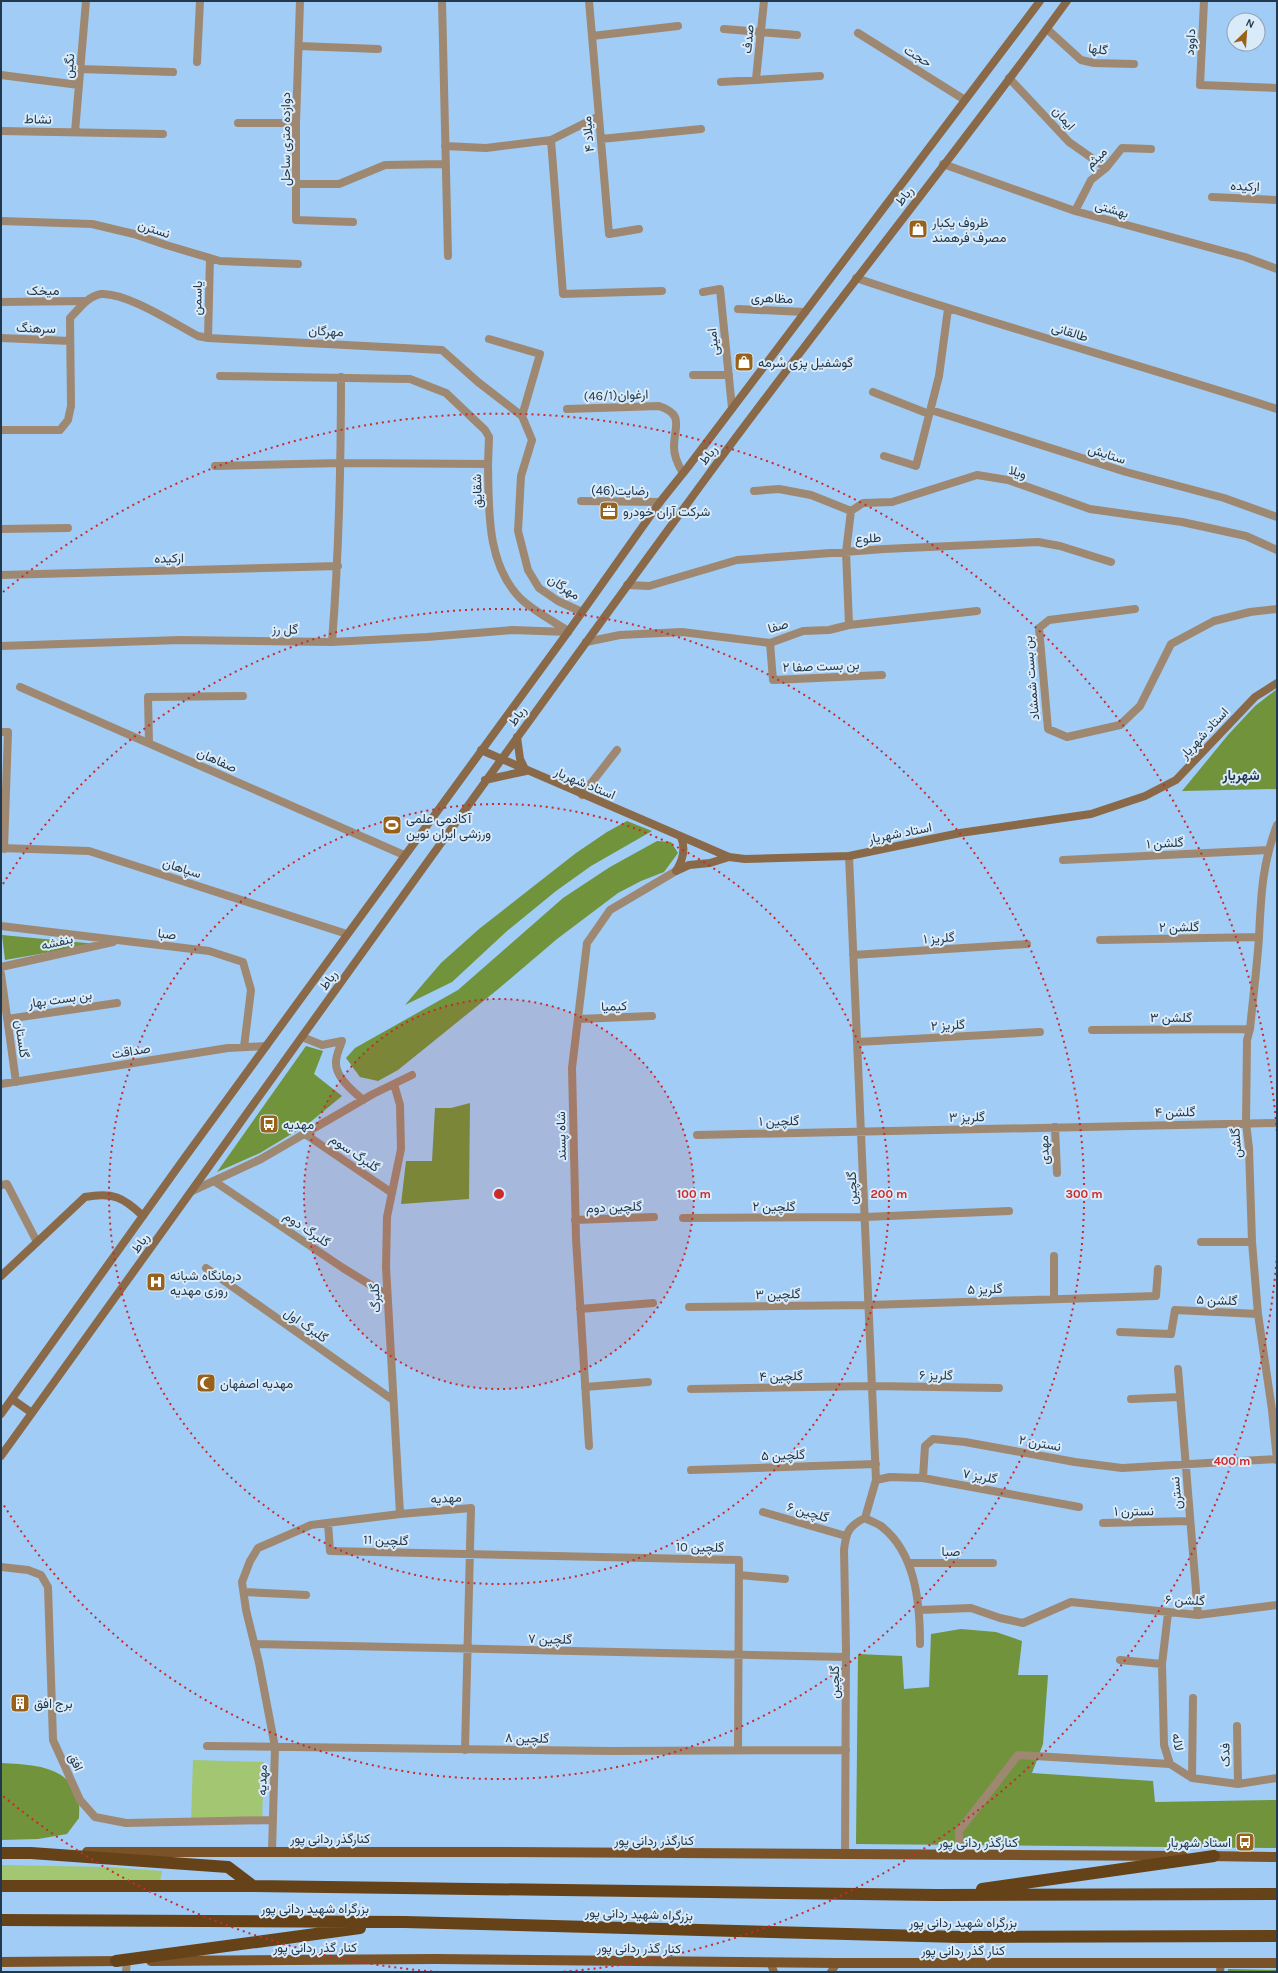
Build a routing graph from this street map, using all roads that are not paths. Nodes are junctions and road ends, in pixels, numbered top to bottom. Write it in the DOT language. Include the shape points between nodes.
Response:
graph roads {
  1 [pos="86,1"];
  2 [pos="200,1"];
  3 [pos="300,1"];
  4 [pos="442,1"];
  5 [pos="589,1"];
  6 [pos="764,1"];
  7 [pos="1040,1"];
  8 [pos="1067,1"];
  9 [pos="1204,1"];
  10 [pos="678,26"];
  11 [pos="724,29"];
  12 [pos="1047,29"];
  13 [pos="761,32"];
  14 [pos="858,32"];
  15 [pos="797,35"];
  16 [pos="592,36"];
  17 [pos="299,46"];
  18 [pos="378,49"];
  19 [pos="197,62"];
  20 [pos="1134,64"];
  21 [pos="80,69"];
  22 [pos="173,72"];
  23 [pos="1,75"];
  24 [pos="820,76"];
  25 [pos="1009,78"];
  26 [pos="756,79"];
  27 [pos="721,82"];
  28 [pos="79,85"];
  29 [pos="1277,88"];
  30 [pos="965,100"];
  31 [pos="599,116"];
  32 [pos="238,123"];
  33 [pos="296,123"];
  34 [pos="701,129"];
  35 [pos="1,131"];
  36 [pos="75,132"];
  37 [pos="163,134"];
  38 [pos="601,139"];
  39 [pos="551,140"];
  40 [pos="445,146"];
  41 [pos="1151,149"];
  42 [pos="446,164"];
  43 [pos="943,164"];
  44 [pos="1106,168"];
  45 [pos="296,184"];
  46 [pos="1212,196"];
  47 [pos="1277,200"];
  48 [pos="1076,211"];
  49 [pos="1,221"];
  50 [pos="353,222"];
  51 [pos="639,229"];
  52 [pos="448,256"];
  53 [pos="210,258"];
  54 [pos="298,264"];
  55 [pos="1277,269"];
  56 [pos="856,278"];
  57 [pos="662,291"];
  58 [pos="703,292"];
  59 [pos="85,301"];
  60 [pos="1,302"];
  61 [pos="738,309"];
  62 [pos="948,309"];
  63 [pos="805,312"];
  64 [pos="1,338"];
  65 [pos="208,338"];
  66 [pos="489,339"];
  67 [pos="70,341"];
  68 [pos="693,375"];
  69 [pos="729,375"];
  70 [pos="220,376"];
  71 [pos="341,377"];
  72 [pos="873,392"];
  73 [pos="732,408"];
  74 [pos="567,409"];
  75 [pos="1277,409"];
  76 [pos="930,412"];
  77 [pos="522,416"];
  78 [pos="1,430"];
  79 [pos="884,456"];
  80 [pos="341,463"];
  81 [pos="488,464"];
  82 [pos="215,466"];
  83 [pos="683,473"];
  84 [pos="754,491"];
  85 [pos="581,502"];
  86 [pos="660,502"];
  87 [pos="851,511"];
  88 [pos="1277,517"];
  89 [pos="68,528"];
  90 [pos="1,529"];
  91 [pos="1277,550"];
  92 [pos="846,552"];
  93 [pos="1112,562"];
  94 [pos="338,566"];
  95 [pos="1,575"];
  96 [pos="627,586"];
  97 [pos="1135,609"];
  98 [pos="1277,609"];
  99 [pos="977,610"];
  100 [pos="582,612"];
  101 [pos="849,625"];
  102 [pos="568,632"];
  103 [pos="332,642"];
  104 [pos="586,642"];
  105 [pos="770,643"];
  106 [pos="1,646"];
  107 [pos="882,675"];
  108 [pos="1277,682"];
  109 [pos="20,687"];
  110 [pos="243,696"];
  111 [pos="1,732"];
  112 [pos="517,736"];
  113 [pos="149,743"];
  114 [pos="481,750"];
  115 [pos="617,750"];
  116 [pos="500,760"];
  117 [pos="526,771"];
  118 [pos="485,780"];
  119 [pos="582,795"];
  120 [pos="1277,825"];
  121 [pos="681,837"];
  122 [pos="3,848"];
  123 [pos="1268,850"];
  124 [pos="404,855"];
  125 [pos="849,856"];
  126 [pos="729,857"];
  127 [pos="1063,860"];
  128 [pos="676,871"];
  129 [pos="1,926"];
  130 [pos="347,934"];
  131 [pos="1259,937"];
  132 [pos="119,940"];
  133 [pos="1100,940"];
  134 [pos="1026,944"];
  135 [pos="853,955"];
  136 [pos="1,967"];
  137 [pos="1,974"];
  138 [pos="117,1003"];
  139 [pos="652,1016"];
  140 [pos="7,1018"];
  141 [pos="578,1019"];
  142 [pos="1250,1029"];
  143 [pos="1092,1030"];
  144 [pos="1040,1032"];
  145 [pos="302,1037"];
  146 [pos="857,1042"];
  147 [pos="266,1046"];
  148 [pos="244,1047"];
  149 [pos="412,1075"];
  150 [pos="16,1082"];
  151 [pos="1,1083"];
  152 [pos="394,1084"];
  153 [pos="363,1100"];
  154 [pos="1246,1123"];
  155 [pos="1277,1123"];
  156 [pos="1055,1127"];
  157 [pos="1073,1127"];
  158 [pos="861,1132"];
  159 [pos="305,1134"];
  160 [pos="697,1135"];
  161 [pos="1057,1173"];
  162 [pos="214,1181"];
  163 [pos="1,1185"];
  164 [pos="192,1191"];
  165 [pos="392,1193"];
  166 [pos="1009,1211"];
  167 [pos="142,1216"];
  168 [pos="654,1217"];
  169 [pos="865,1217"];
  170 [pos="682,1218"];
  171 [pos="575,1220"];
  172 [pos="37,1242"];
  173 [pos="1201,1242"];
  174 [pos="1252,1242"];
  175 [pos="1054,1256"];
  176 [pos="206,1268"];
  177 [pos="1158,1269"];
  178 [pos="1,1276"];
  179 [pos="387,1295"];
  180 [pos="1054,1299"];
  181 [pos="652,1303"];
  182 [pos="869,1305"];
  183 [pos="688,1307"];
  184 [pos="580,1309"];
  185 [pos="1258,1314"];
  186 [pos="1120,1332"];
  187 [pos="1178,1369"];
  188 [pos="648,1382"];
  189 [pos="872,1386"];
  190 [pos="585,1387"];
  191 [pos="999,1388"];
  192 [pos="691,1389"];
  193 [pos="1180,1397"];
  194 [pos="12,1399"];
  195 [pos="1131,1399"];
  196 [pos="393,1400"];
  197 [pos="32,1413"];
  198 [pos="1,1414"];
  199 [pos="589,1446"];
  200 [pos="1,1456"];
  201 [pos="1277,1460"];
  202 [pos="1185,1463"];
  203 [pos="876,1464"];
  204 [pos="691,1470"];
  205 [pos="923,1478"];
  206 [pos="876,1480"];
  207 [pos="1079,1507"];
  208 [pos="763,1512"];
  209 [pos="400,1514"];
  210 [pos="865,1518"];
  211 [pos="1190,1521"];
  212 [pos="328,1523"];
  213 [pos="1103,1524"];
  214 [pos="846,1536"];
  215 [pos="470,1554"];
  216 [pos="909,1563"];
  217 [pos="993,1563"];
  218 [pos="1,1567"];
  219 [pos="739,1575"];
  220 [pos="785,1579"];
  221 [pos="244,1592"];
  222 [pos="306,1595"];
  223 [pos="1277,1605"];
  224 [pos="920,1610"];
  225 [pos="1168,1613"];
  226 [pos="1198,1615"];
  227 [pos="254,1644"];
  228 [pos="920,1644"];
  229 [pos="467,1650"];
  230 [pos="739,1654"];
  231 [pos="846,1657"];
  232 [pos="1120,1660"];
  233 [pos="1162,1664"];
  234 [pos="1193,1698"];
  235 [pos="1237,1726"];
  236 [pos="207,1746"];
  237 [pos="275,1747"];
  238 [pos="465,1750"];
  239 [pos="738,1750"];
  240 [pos="846,1750"];
  241 [pos="1170,1764"];
  242 [pos="1192,1778"];
  243 [pos="1277,1778"];
  244 [pos="1238,1784"];
  245 [pos="273,1820"];
  246 [pos="272,1851"];
  247 [pos="1,1853"];
  248 [pos="31,1853"];
  249 [pos="845,1854"];
  250 [pos="959,1855"];
  251 [pos="1214,1856"];
  252 [pos="1277,1857"];
  253 [pos="1,1886"];
  254 [pos="253,1886"];
  255 [pos="1277,1894"];
  256 [pos="936,1895"];
  257 [pos="1,1920"];
  258 [pos="405,1922"];
  259 [pos="1277,1936"];
  260 [pos="121,1961"];
  261 [pos="1,1962"];
  262 [pos="770,1962"];
  263 [pos="836,1963"];
  264 [pos="1277,1963"];
  265 [pos="1220,1967"];
  266 [pos="126,1972"];
  267 [pos="774,1972"];
  268 [pos="831,1972"];
  1 -- 21 [label="street, نگین"];
  2 -- 19 [label="street"];
  3 -- 17 [label="street, دوازده متری ساحل"];
  4 -- 40 [label="street"];
  5 -- 16 [label="street, میلاد ۴"];
  6 -- 13 [label="street, صدف"];
  7 -- 30 [label="main road, رباط"];
  8 -- 12 [label="main road, رباط"];
  9 -- 29 [label="street, داوود" via="1200,85"];
  10 -- 16 [label="street"];
  11 -- 13 [label="street"];
  12 -- 20 [label="street, گلها" via="1081,60 1094,63"];
  12 -- 25 [label="main road, رباط"];
  13 -- 15 [label="street"];
  13 -- 26 [label="street, صدف"];
  14 -- 30 [label="street, حجت"];
  16 -- 31 [label="street, میلاد ۴"];
  17 -- 18 [label="street"];
  17 -- 33 [label="street, دوازده متری ساحل"];
  21 -- 22 [label="street"];
  21 -- 28 [label="street, نگین"];
  23 -- 28 [label="street"];
  24 -- 26 [label="street"];
  25 -- 43 [label="main road, رباط"];
  25 -- 44 [label="street, ایمان" via="1069,142"];
  26 -- 27 [label="street"];
  28 -- 36 [label="street, نگین"];
  30 -- 63 [label="main road, رباط"];
  31 -- 38 [label="street, میلاد ۴"];
  31 -- 39 [label="street"];
  32 -- 33 [label="street"];
  33 -- 45 [label="street, دوازده متری ساحل"];
  34 -- 38 [label="street"];
  35 -- 36 [label="street, نشاط"];
  36 -- 37 [label="street, نشاط"];
  38 -- 51 [label="street, میلاد ۴" via="609,234"];
  39 -- 40 [label="street" via="486,148"];
  39 -- 57 [label="street" via="563,294"];
  40 -- 42 [label="street"];
  41 -- 44 [label="street, میثم" via="1122,148"];
  42 -- 45 [label="street" via="385,165 338,184"];
  42 -- 52 [label="street"];
  43 -- 48 [label="street, بهشتی"];
  43 -- 56 [label="main road, رباط"];
  44 -- 48 [label="street, میثم" via="1091,180"];
  45 -- 50 [label="street, دوازده متری ساحل" via="296,220"];
  46 -- 47 [label="street, ارکیده"];
  48 -- 55 [label="street, بهشتی" via="1245,257"];
  49 -- 53 [label="street, نسترن" via="92,224 134,234"];
  53 -- 54 [label="street, نسترن" via="220,261"];
  53 -- 65 [label="street, یاسمن"];
  56 -- 62 [label="street, طالقانی"];
  56 -- 96 [label="main road, رباط"];
  58 -- 69 [label="street, امینی" via="720,290"];
  59 -- 60 [label="street, میخک"];
  59 -- 65 [label="street, مهرگان" via="100,294 120,296 198,336"];
  59 -- 67 [label="street, مهرگان" via="70,318"];
  61 -- 63 [label="street, مظاهری"];
  62 -- 75 [label="street, طالقانی"];
  62 -- 76 [label="street" via="939,376"];
  63 -- 73 [label="main road, رباط"];
  64 -- 67 [label="street, سرهنگ"];
  65 -- 77 [label="street, مهرگان" via="442,350"];
  66 -- 77 [label="street" via="540,354"];
  67 -- 78 [label="street, مهرگان" via="71,406 68,420 60,430"];
  68 -- 69 [label="street"];
  69 -- 73 [label="street, امینی"];
  70 -- 71 [label="street"];
  71 -- 80 [label="street"];
  71 -- 81 [label="street" via="410,379 446,393 490,437"];
  72 -- 76 [label="street, ستایش"];
  73 -- 83 [label="main road, رباط"];
  74 -- 83 [label="street, ارغوان(46/1)" via="659,406 671,410 676,418 676,462"];
  76 -- 79 [label="street" via="916,466"];
  76 -- 88 [label="street, ستایش" via="1016,436 1126,472 1224,498"];
  77 -- 100 [label="street, مهرگان" via="532,440 521,476 518,531 528,570 540,588 558,601"];
  80 -- 81 [label="street, شقایق"];
  80 -- 82 [label="street, شقایق"];
  80 -- 94 [label="street"];
  81 -- 102 [label="street, شقایق" via="491,538 500,566 520,599"];
  83 -- 86 [label="main road, رباط"];
  84 -- 87 [label="street" via="779,489 811,495"];
  85 -- 86 [label="street, رضایت(46)"];
  86 -- 100 [label="main road, رباط"];
  87 -- 91 [label="street, ویلا" via="863,503 892,502 977,474 1008,480 1090,509 1182,522 1246,536"];
  87 -- 92 [label="street"];
  89 -- 90 [label="street"];
  92 -- 93 [label="street, طلوع" via="1038,542"];
  92 -- 96 [label="street, طلوع" via="736,560 649,586"];
  92 -- 101 [label="street"];
  94 -- 95 [label="street, ارکیده"];
  94 -- 103 [label="street"];
  96 -- 104 [label="main road, رباط"];
  97 -- 98 [label="street, بن بست شمشاد" via="1048,620 1039,628 1048,729 1067,737 1120,725 1140,706 1171,644 1214,621 1250,612"];
  99 -- 101 [label="street, صفا"];
  100 -- 102 [label="main road, رباط"];
  101 -- 105 [label="street, صفا" via="829,630 803,631"];
  102 -- 103 [label="street, گل رز" via="512,630"];
  102 -- 114 [label="main road, رباط"];
  103 -- 106 [label="street, گل رز" via="180,640"];
  104 -- 105 [label="street, صفا" via="620,635 682,632"];
  104 -- 112 [label="main road, رباط"];
  105 -- 107 [label="street, بن بست صفا ۲" via="773,680"];
  108 -- 125 [label="main road, استاد شهریار" via="1255,697 1176,780 1145,796 1091,814 960,833"];
  109 -- 113 [label="street, صفاهان"];
  110 -- 113 [label="street" via="148,697"];
  111 -- 122 [label="street, سپاهان" via="8,732"];
  112 -- 116 [label="main road, رباط"];
  112 -- 117 [label="main road" via="520,759"];
  113 -- 124 [label="street, صفاهان"];
  114 -- 116 [label="main road, استاد شهریار"];
  114 -- 124 [label="main road, رباط"];
  115 -- 119 [label="street"];
  116 -- 117 [label="main road, استاد شهریار"];
  116 -- 118 [label="main road, رباط"];
  117 -- 118 [label="main road"];
  117 -- 119 [label="main road, استاد شهریار"];
  118 -- 145 [label="main road, رباط"];
  119 -- 121 [label="main road, استاد شهریار"];
  120 -- 123 [label="street, گلشن"];
  121 -- 126 [label="main road, استاد شهریار"];
  121 -- 128 [label="main road" via="684,853"];
  122 -- 130 [label="street, سپاهان" via="89,851"];
  123 -- 127 [label="street, گلشن ۱"];
  123 -- 131 [label="street, گلشن" via="1260,897"];
  124 -- 130 [label="main road, رباط"];
  125 -- 126 [label="main road, استاد شهریار" via="745,859"];
  125 -- 135 [label="street, گلچین"];
  126 -- 128 [label="main road" via="710,864 689,865"];
  128 -- 141 [label="street, شاه پسند" via="610,910 586,943"];
  129 -- 132 [label="street, صبا"];
  130 -- 147 [label="main road, رباط"];
  131 -- 133 [label="street, گلشن ۲"];
  131 -- 142 [label="street, گلشن"];
  132 -- 136 [label="street, بنفشه"];
  132 -- 148 [label="street, صبا" via="209,951 243,962 251,990"];
  134 -- 135 [label="street, گلریز ۱"];
  135 -- 146 [label="street, گلچین"];
  137 -- 140 [label="street, گلستان"];
  138 -- 140 [label="street, بن بست بهار"];
  139 -- 141 [label="street, کیمیا"];
  140 -- 150 [label="street, گلستان"];
  141 -- 171 [label="street, شاه پسند" via="572,1068"];
  142 -- 143 [label="street, گلشن ۳"];
  142 -- 154 [label="street, گلشن" via="1247,1040"];
  144 -- 146 [label="street, گلریز ۲"];
  145 -- 153 [label="street" via="322,1045 342,1041 336,1071"];
  145 -- 164 [label="main road, رباط"];
  146 -- 158 [label="street, گلچین"];
  147 -- 148 [label="street, صداقت"];
  147 -- 167 [label="main road, رباط"];
  148 -- 150 [label="street, صداقت"];
  149 -- 152 [label="street"];
  150 -- 151 [label="street, صداقت"];
  152 -- 153 [label="street"];
  152 -- 165 [label="street, گلبرگ" via="400,1105 401,1149"];
  153 -- 159 [label="street"];
  154 -- 155 [label="street, گلشن ۴"];
  154 -- 157 [label="street, گلشن ۴"];
  154 -- 174 [label="street, گلشن"];
  156 -- 157 [label="street, گلریز ۳"];
  156 -- 158 [label="street, گلریز ۳"];
  156 -- 161 [label="street, مهدی"];
  158 -- 160 [label="street, گلچین ۱"];
  158 -- 169 [label="street, گلچین"];
  159 -- 162 [label="street" via="261,1159"];
  159 -- 165 [label="street, گلبرگ سوم"];
  162 -- 164 [label="street"];
  162 -- 179 [label="street, گلبرگ دوم"];
  163 -- 172 [label="street" via="7,1184"];
  164 -- 197 [label="main road, رباط"];
  165 -- 179 [label="street, گلبرگ" via="387,1217"];
  166 -- 169 [label="street, گلچین ۲"];
  167 -- 172 [label="main road" via="128,1202 116,1196 101,1194 85,1197"];
  167 -- 194 [label="main road, رباط"];
  168 -- 171 [label="street, گلچین دوم"];
  169 -- 170 [label="street, گلچین ۲"];
  169 -- 182 [label="street, گلچین"];
  171 -- 184 [label="street, شاه پسند"];
  172 -- 178 [label="main road"];
  173 -- 174 [label="street"];
  174 -- 185 [label="street, گلشن"];
  175 -- 180 [label="street"];
  176 -- 196 [label="street, گلبرگ اول"];
  177 -- 180 [label="street, گلریز ۵" via="1156,1296"];
  179 -- 196 [label="street, گلبرگ"];
  180 -- 182 [label="street, گلریز ۵"];
  181 -- 184 [label="street"];
  182 -- 183 [label="street, گلچین ۳"];
  182 -- 189 [label="street, گلچین"];
  184 -- 190 [label="street, شاه پسند"];
  185 -- 186 [label="street, گلشن ۵" via="1175,1310 1171,1334"];
  185 -- 201 [label="street, گلشن"];
  187 -- 193 [label="street, نسترن"];
  188 -- 190 [label="street"];
  189 -- 191 [label="street, گلریز ۶"];
  189 -- 192 [label="street, گلچین ۴"];
  189 -- 203 [label="street, گلچین"];
  190 -- 199 [label="street, شاه پسند"];
  193 -- 195 [label="street"];
  193 -- 202 [label="street, نسترن"];
  194 -- 197 [label="main road"];
  194 -- 198 [label="main road, رباط"];
  196 -- 209 [label="street, گلبرگ"];
  197 -- 200 [label="main road, رباط"];
  201 -- 202 [label="street, نسترن ۲"];
  202 -- 205 [label="street, نسترن ۲" via="1122,1468 933,1439 925,1446"];
  202 -- 211 [label="street, نسترن"];
  203 -- 204 [label="street, گلچین ۵"];
  203 -- 206 [label="street, گلچین"];
  205 -- 206 [label="street, گلریز ۷" via="890,1477"];
  205 -- 207 [label="street, گلریز ۷"];
  206 -- 210 [label="street, گلچین"];
  208 -- 214 [label="street, گلچین ۶"];
  209 -- 212 [label="street, مهدیه"];
  209 -- 215 [label="street, مهدیه" via="471,1508"];
  210 -- 214 [label="street" via="853,1524"];
  210 -- 216 [label="street" via="880,1525 893,1537"];
  211 -- 213 [label="street, نسترن ۱"];
  211 -- 226 [label="street, نسترن"];
  212 -- 215 [label="street, گلچین 11" via="330,1550"];
  212 -- 221 [label="street, مهدیه" via="311,1525 258,1548 242,1582"];
  214 -- 231 [label="street, گلچین"];
  215 -- 219 [label="street, گلچین 10" via="739,1560"];
  215 -- 229 [label="street, مهدیه"];
  216 -- 217 [label="street, صبا"];
  216 -- 224 [label="street"];
  218 -- 245 [label="street, افق" via="28,1570 42,1575 48,1587 53,1740 80,1800 95,1817 126,1823"];
  219 -- 220 [label="street"];
  219 -- 230 [label="street, گلچین 10"];
  221 -- 222 [label="street"];
  221 -- 227 [label="street, مهدیه"];
  223 -- 226 [label="street, گلشن ۶"];
  224 -- 225 [label="street, گلشن ۶" via="971,1608 1023,1623 1072,1602"];
  224 -- 228 [label="street"];
  225 -- 226 [label="street, گلشن ۶"];
  225 -- 233 [label="street, لاله"];
  227 -- 229 [label="street, گلچین ۷"];
  227 -- 237 [label="street, مهدیه"];
  229 -- 230 [label="street, گلچین ۷"];
  229 -- 238 [label="street, مهدیه"];
  230 -- 231 [label="street, گلچین ۷"];
  230 -- 239 [label="street, گلچین 10"];
  231 -- 240 [label="street, گلچین"];
  232 -- 233 [label="street"];
  233 -- 241 [label="street, لاله" via="1164,1745"];
  234 -- 242 [label="street"];
  235 -- 244 [label="street, فدک"];
  236 -- 237 [label="street, گلچین ۸"];
  237 -- 238 [label="street, گلچین ۸"];
  237 -- 245 [label="street, مهدیه"];
  238 -- 239 [label="street, گلچین ۸"];
  239 -- 240 [label="street, گلچین ۸"];
  240 -- 249 [label="street, گلچین"];
  241 -- 242 [label="street, لاله"];
  241 -- 250 [label="street" via="1018,1755 959,1831"];
  242 -- 244 [label="street, لاله"];
  243 -- 244 [label="street, لاله"];
  245 -- 246 [label="street, مهدیه"];
  246 -- 248 [label="main road, کنارگذر ردانی پور"];
  246 -- 249 [label="main road, کنارگذر ردانی پور"];
  247 -- 248 [label="highway"];
  248 -- 254 [label="highway" via="228,1867"];
  249 -- 250 [label="main road, کنارگذر ردانی پور"];
  250 -- 251 [label="main road, کنارگذر ردانی پور"];
  251 -- 252 [label="main road, کنارگذر ردانی پور"];
  251 -- 256 [label="highway"];
  253 -- 254 [label="highway, بزرگراه شهید ردانی پور"];
  254 -- 256 [label="highway, بزرگراه شهید ردانی پور"];
  255 -- 256 [label="highway, بزرگراه شهید ردانی پور"];
  257 -- 258 [label="highway, بزرگراه شهید ردانی پور"];
  258 -- 259 [label="highway, بزرگراه شهید ردانی پور" via="960,1937"];
  258 -- 260 [label="highway"];
  260 -- 261 [label="main road, کنار گذر ردانی پور"];
  260 -- 262 [label="main road, کنار گذر ردانی پور" via="443,1959"];
  260 -- 266 [label="street"];
  262 -- 263 [label="main road, کنار گذر ردانی پور"];
  262 -- 267 [label="main road"];
  263 -- 265 [label="main road, کنار گذر ردانی پور"];
  263 -- 268 [label="main road"];
  264 -- 265 [label="main road, کنار گذر ردانی پور"];
}
